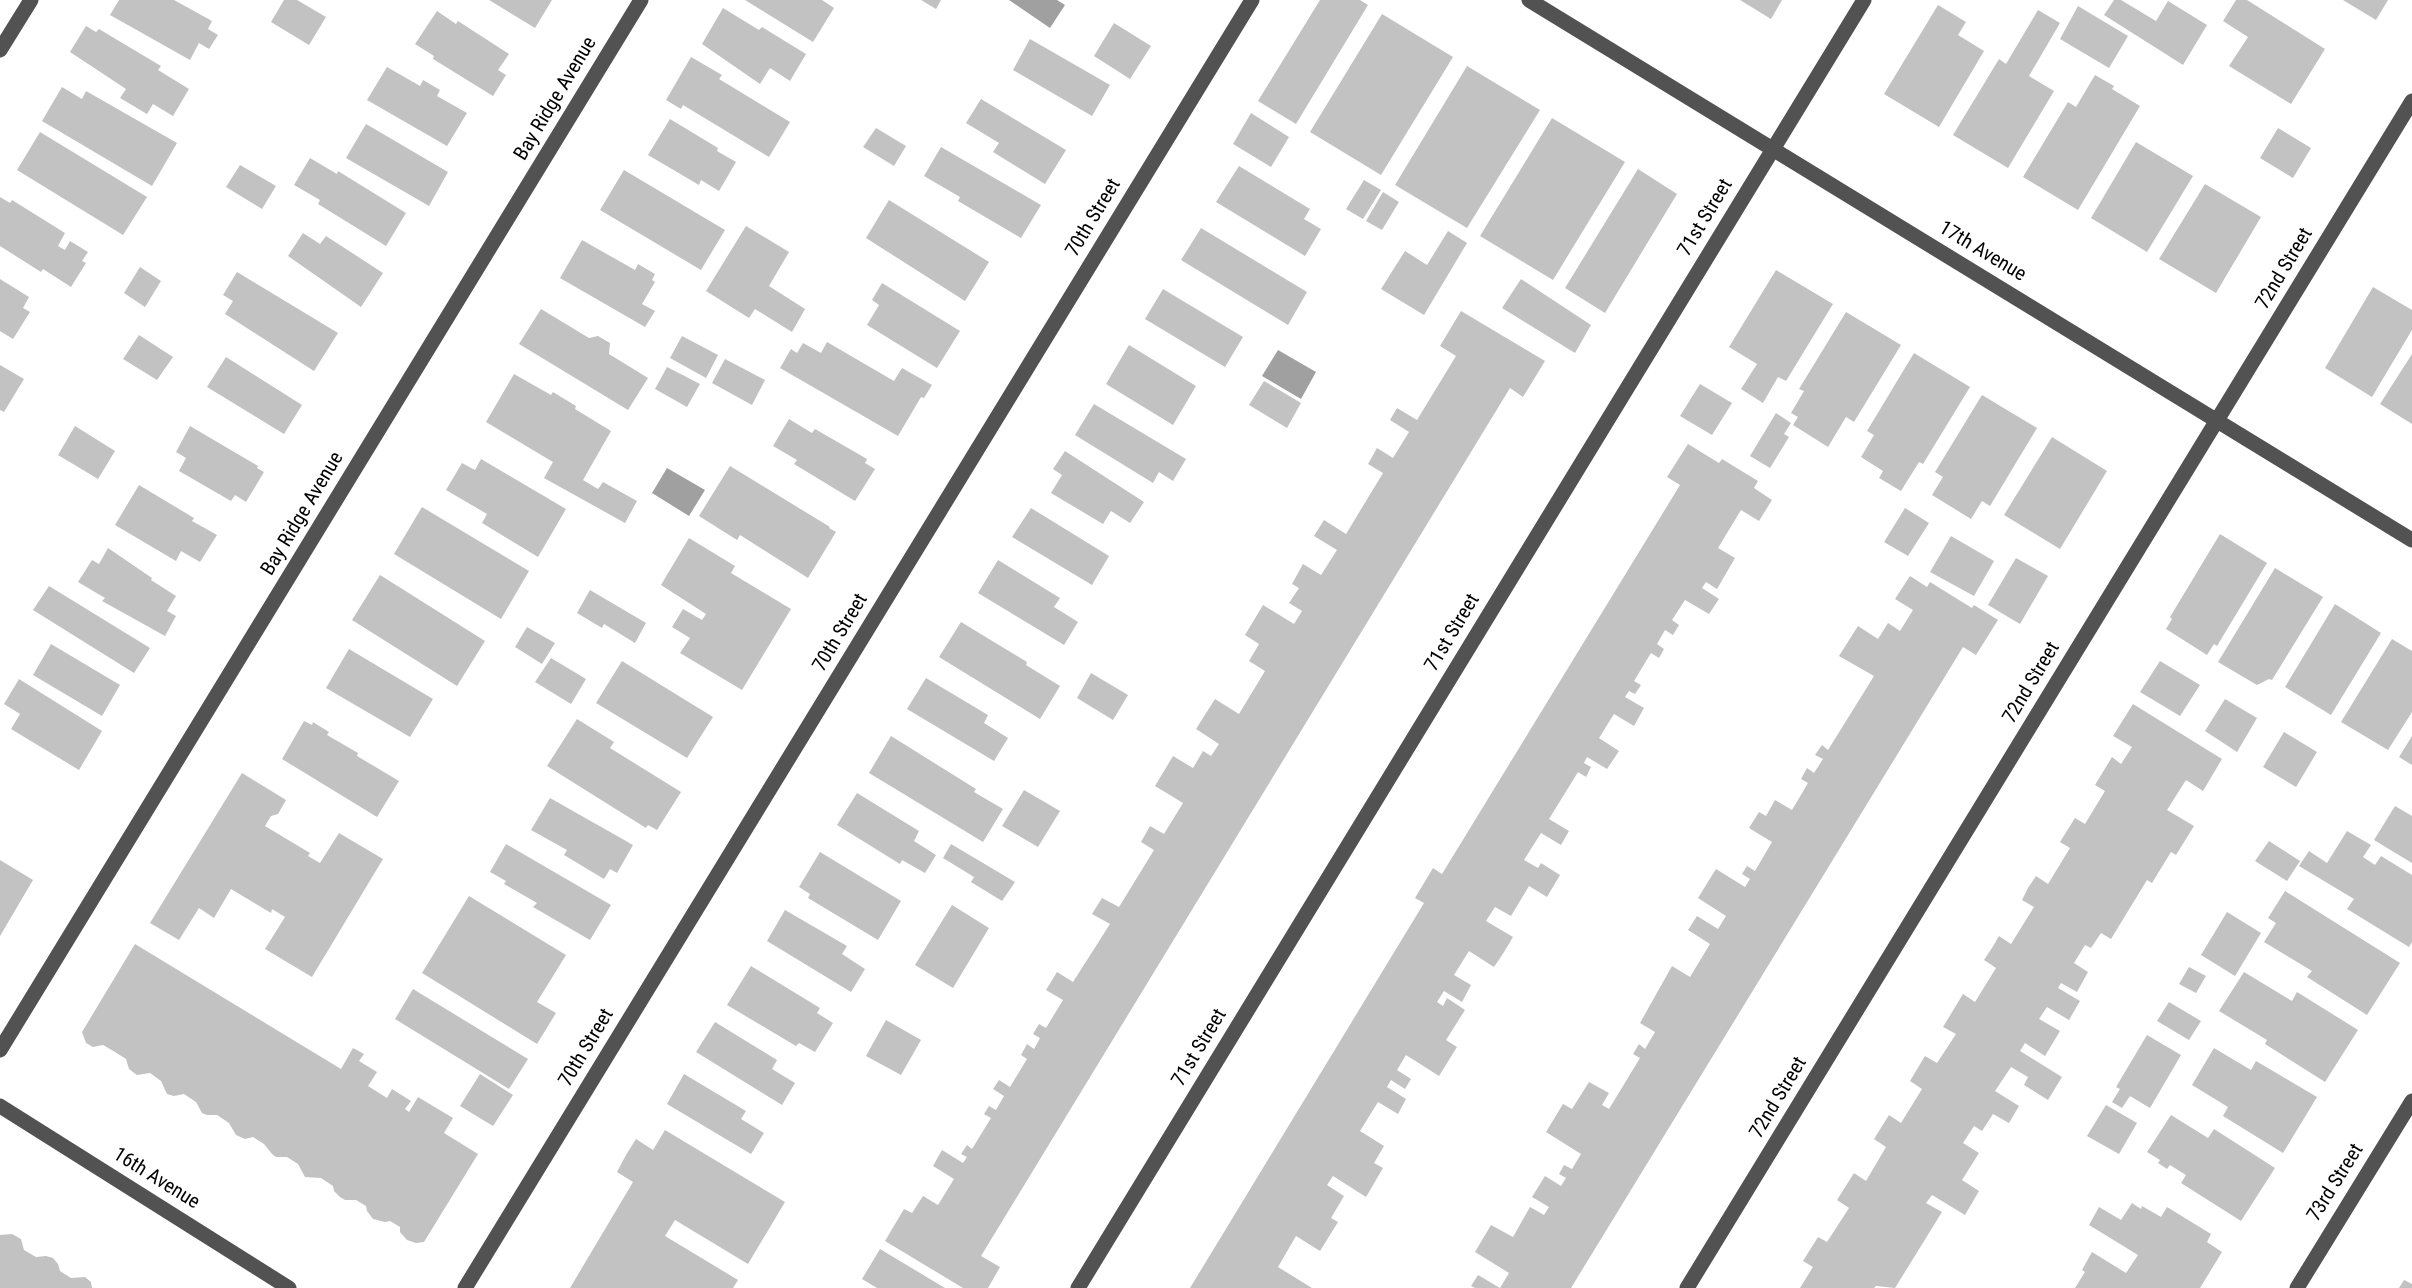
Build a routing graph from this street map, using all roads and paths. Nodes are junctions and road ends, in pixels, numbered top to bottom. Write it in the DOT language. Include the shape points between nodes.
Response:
graph roads {
  1 [pos="31,0"];
  2 [pos="641,0"];
  3 [pos="1252,0"];
  4 [pos="1529,0"];
  5 [pos="1864,0"];
  6 [pos="0,50"];
  7 [pos="2412,101"];
  8 [pos="1773,149"];
  9 [pos="2217,420"];
  10 [pos="2412,540"];
  11 [pos="0,1050"];
  12 [pos="2412,1101"];
  13 [pos="0,1106"];
  14 [pos="289,1288"];
  15 [pos="465,1288"];
  16 [pos="1078,1288"];
  17 [pos="1687,1288"];
  18 [pos="2297,1288"];
  1 -- 6 [label="street"];
  2 -- 11 [label="street, Bay Ridge Avenue"];
  3 -- 15 [label="street, 70th Street"];
  4 -- 8 [label="street, 17th Avenue"];
  5 -- 8 [label="street, 71st Street"];
  7 -- 9 [label="street, 72nd Street"];
  8 -- 9 [label="street, 17th Avenue"];
  8 -- 16 [label="street, 71st Street"];
  9 -- 10 [label="street, 17th Avenue"];
  9 -- 17 [label="street, 72nd Street"];
  12 -- 18 [label="street, 73rd Street"];
  13 -- 14 [label="street, 16th Avenue"];
}
